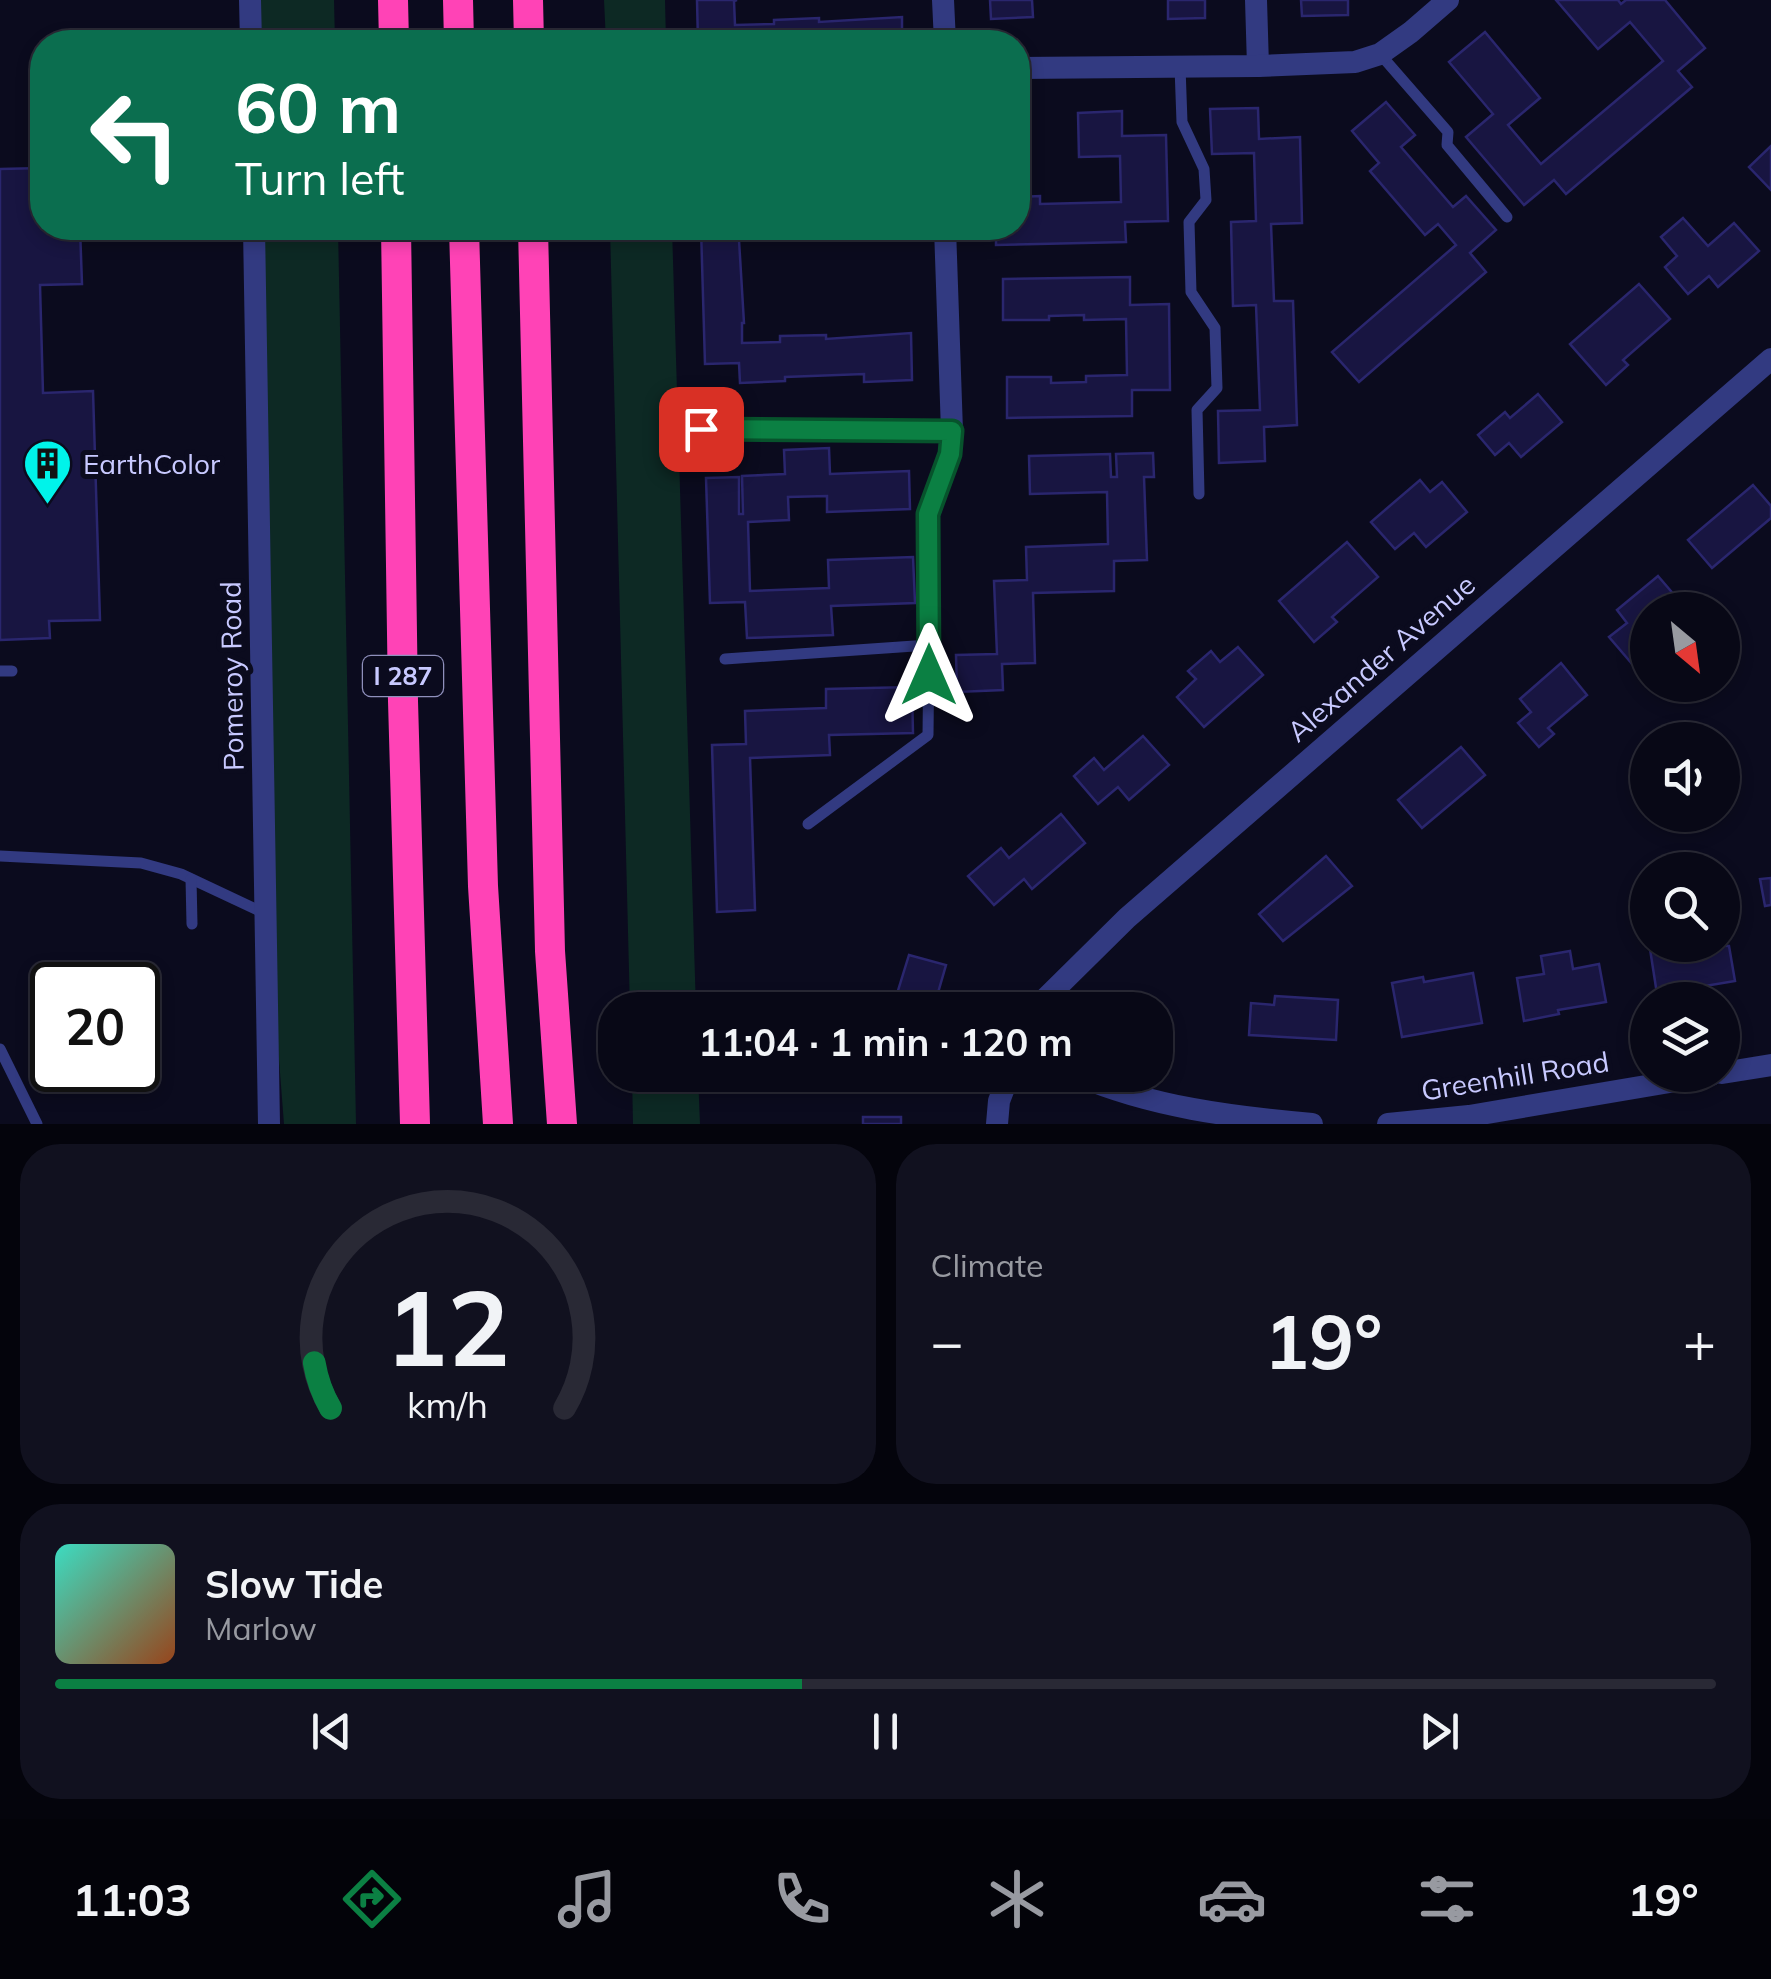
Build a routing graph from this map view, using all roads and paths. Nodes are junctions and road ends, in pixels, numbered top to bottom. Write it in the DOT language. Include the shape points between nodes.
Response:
graph roads {
  1 [pos="250,0"];
  2 [pos="393,0"];
  3 [pos="458,0"];
  4 [pos="528,0"];
  5 [pos="944,0"];
  6 [pos="1256,0"];
  7 [pos="1448,0"];
  8 [pos="251,30"];
  9 [pos="394,30"];
  10 [pos="459,30"];
  11 [pos="529,30"];
  12 [pos="945,30"];
  13 [pos="1380,54"];
  14 [pos="1258,66"];
  15 [pos="1180,67"];
  16 [pos="1030,68"];
  17 [pos="1507,217"];
  18 [pos="254,240"];
  19 [pos="396,240"];
  20 [pos="464,240"];
  21 [pos="533,240"];
  22 [pos="945,240"];
  23 [pos="1771,359"];
  24 [pos="701,429"];
  25 [pos="952,431"];
  26 [pos="1199,494"];
  27 [pos="929,646"];
  28 [pos="725,659"];
  29 [pos="808,824"];
  30 [pos="0,856"];
  31 [pos="191,879"];
  32 [pos="266,914"];
  33 [pos="192,924"];
  34 [pos="1052,992"];
  35 [pos="0,1049"];
  36 [pos="1771,1065"];
  37 [pos="1740,1070"];
  38 [pos="1630,1089"];
  39 [pos="1002,1092"];
  40 [pos="1128,1092"];
  41 [pos="37,1124"];
  42 [pos="269,1124"];
  43 [pos="416,1124"];
  44 [pos="498,1124"];
  45 [pos="562,1124"];
  46 [pos="996,1124"];
  47 [pos="1312,1124"];
  48 [pos="1388,1124"];
  1 -- 8 [label="street"];
  2 -- 9 [label="highway"];
  3 -- 10 [label="highway"];
  4 -- 11 [label="highway"];
  5 -- 12 [label="street"];
  6 -- 14 [label="street"];
  7 -- 13 [label="street"];
  13 -- 14 [label="street" via="1355,62"];
  13 -- 17 [label="lane" via="1448,132 1448,144"];
  14 -- 15 [label="street"];
  15 -- 16 [label="street"];
  15 -- 26 [label="lane" via="1182,122 1204,169 1206,200 1189,222 1192,292 1215,328 1218,388 1196,410"];
  18 -- 32 [label="street, Pomeroy Road"];
  19 -- 43 [label="highway, I 287"];
  20 -- 44 [label="highway" via="483,866"];
  21 -- 45 [label="highway" via="550,950"];
  22 -- 25 [label="street"];
  23 -- 34 [label="street, Alexander Avenue" via="1128,918"];
  24 -- 25 [label="lane"];
  25 -- 27 [label="street" via="928,514"];
  27 -- 28 [label="lane"];
  27 -- 29 [label="lane" via="928,735"];
  30 -- 31 [label="lane" via="141,862"];
  31 -- 32 [label="lane"];
  31 -- 33 [label="lane"];
  32 -- 42 [label="street, Pomeroy Road"];
  35 -- 41 [label="lane"];
  36 -- 37 [label="street"];
  38 -- 48 [label="street, Greenhill Road"];
  39 -- 46 [label="street"];
  40 -- 47 [label="street" via="1235,1117"];
}
